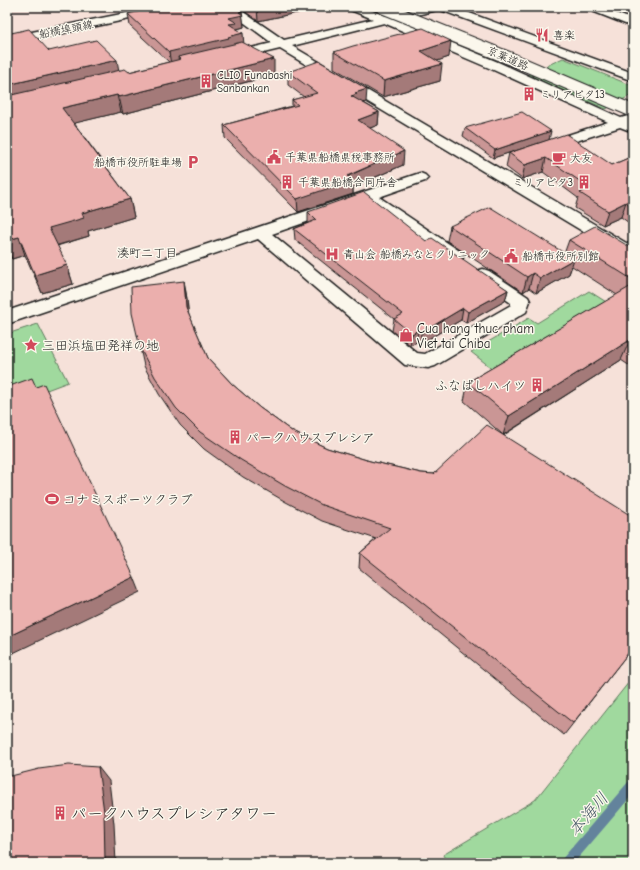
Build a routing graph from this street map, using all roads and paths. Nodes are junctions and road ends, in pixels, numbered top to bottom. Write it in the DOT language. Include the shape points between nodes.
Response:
graph roads {
  1 [pos="172,7"];
  2 [pos="229,7"];
  3 [pos="352,7"];
  4 [pos="411,7"];
  5 [pos="437,7"];
  6 [pos="442,7"];
  7 [pos="591,7"];
  8 [pos="383,13"];
  9 [pos="633,24"];
  10 [pos="7,41"];
  11 [pos="498,41"];
  12 [pos="282,45"];
  13 [pos="221,59"];
  14 [pos="633,77"];
  15 [pos="633,111"];
  16 [pos="629,123"];
  17 [pos="531,152"];
  18 [pos="501,162"];
  19 [pos="487,167"];
  20 [pos="420,178"];
  21 [pos="366,196"];
  22 [pos="260,232"];
  23 [pos="633,254"];
  24 [pos="7,318"];
  1 -- 10 [label="main road, 船橋埠頭線"];
  2 -- 12 [label="main road"];
  3 -- 8 [label="main road"];
  4 -- 11 [label="main road, 京葉道路"];
  5 -- 8 [label="main road"];
  6 -- 14 [label="main road"];
  7 -- 9 [label="main road"];
  8 -- 12 [label="main road"];
  8 -- 15 [label="main road, 京葉道路, bridge" via="509,58"];
  8 -- 16 [label="main road"];
  12 -- 13 [label="main road"];
  12 -- 19 [label="main road"];
  16 -- 17 [label="main road"];
  18 -- 19 [label="main road"];
  19 -- 23 [label="main road"];
  20 -- 21 [label="main road"];
  21 -- 22 [label="main road"];
  21 -- 22 [label="main road" via="521,301 519,308 428,361 412,360"];
  22 -- 24 [label="main road"];
}
